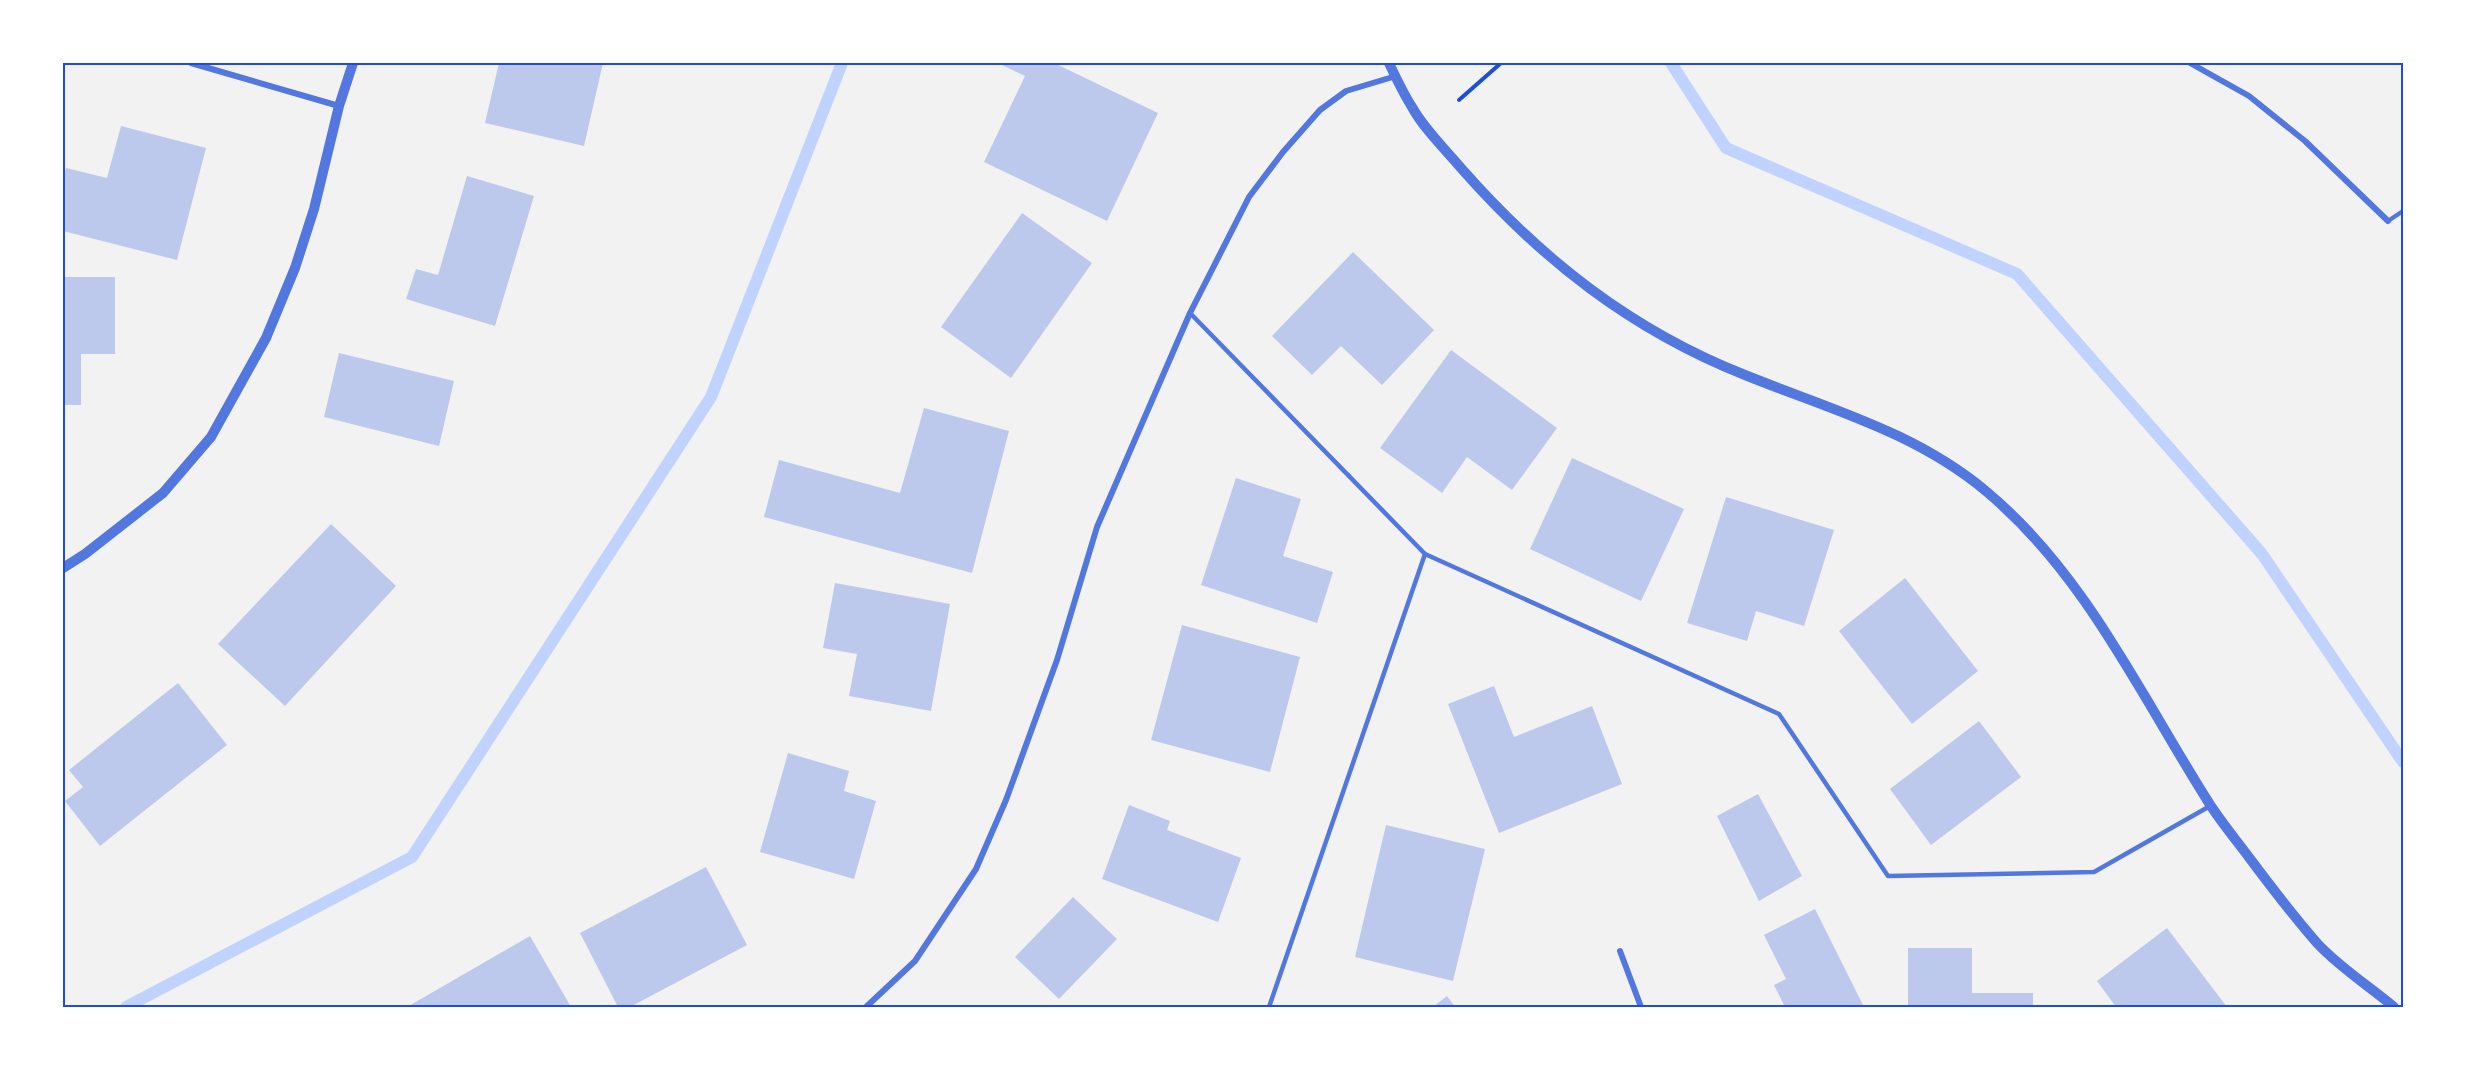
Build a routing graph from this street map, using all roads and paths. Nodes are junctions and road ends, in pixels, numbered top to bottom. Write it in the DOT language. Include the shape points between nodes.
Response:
graph roads {
  1 [pos="191,63"];
  2 [pos="353,63"];
  3 [pos="1389,63"];
  4 [pos="1501,63"];
  5 [pos="2190,63"];
  6 [pos="1396,76"];
  7 [pos="1459,100"];
  8 [pos="339,106"];
  9 [pos="2403,211"];
  10 [pos="2388,221"];
  11 [pos="1190,314"];
  12 [pos="1425,554"];
  13 [pos="63,568"];
  14 [pos="2210,806"];
  15 [pos="1620,951"];
  16 [pos="866,1007"];
  17 [pos="1269,1007"];
  18 [pos="1641,1007"];
  19 [pos="2394,1007"];
  1 -- 8 [label="street"];
  2 -- 8 [label="street"];
  3 -- 6 [label="street"];
  4 -- 7 [label="path"];
  5 -- 10 [label="street" via="2249,96 2297,135"];
  6 -- 11 [label="street" via="1346,91 1320,110 1283,152 1249,197"];
  6 -- 14 [label="street" via="1413,110 1495,207 1548,258 1605,301 1673,342 1742,374 1875,424 1931,452 1986,491 2030,533 2076,589 2143,690"];
  8 -- 13 [label="street" via="295,268 266,338 211,437 163,493"];
  9 -- 10 [label="lane"];
  11 -- 12 [label="lane"];
  11 -- 16 [label="street" via="1097,527 1057,660 1006,800 976,869 915,961"];
  12 -- 14 [label="lane" via="1779,714 1888,876 2094,872"];
  12 -- 17 [label="lane"];
  14 -- 19 [label="street" via="2319,945"];
  15 -- 18 [label="street"];
}
